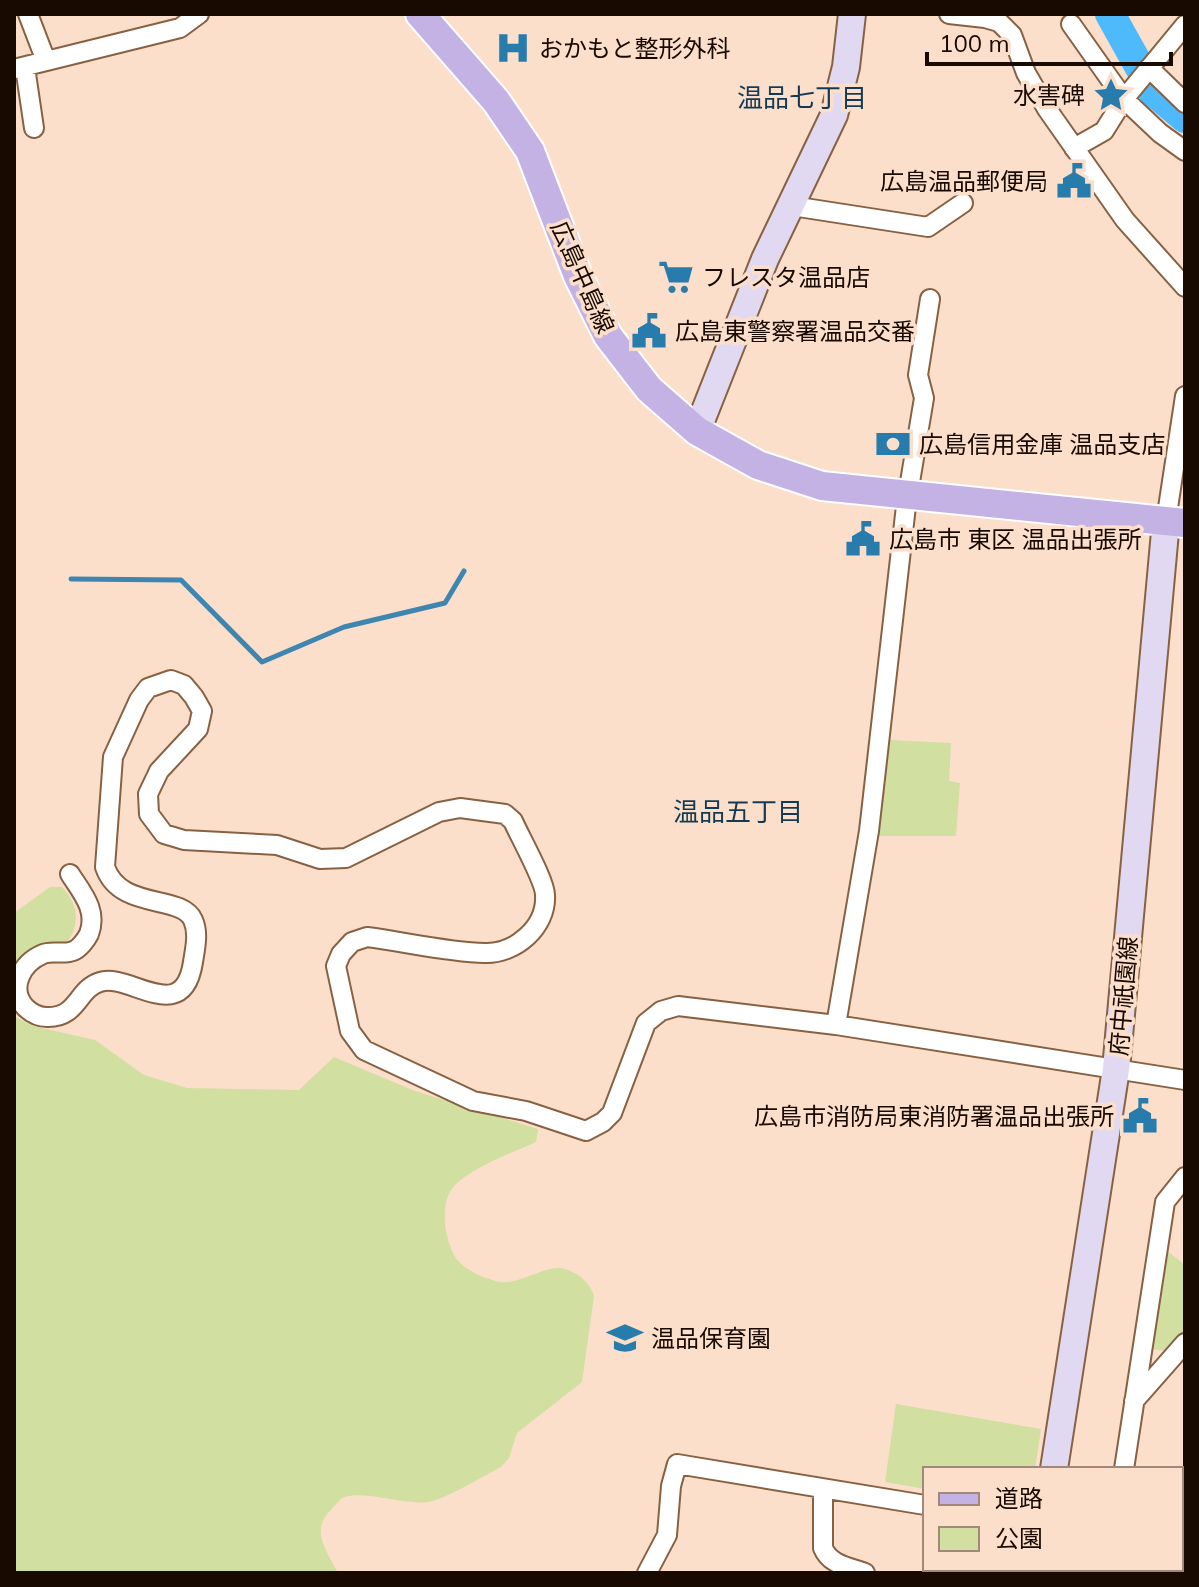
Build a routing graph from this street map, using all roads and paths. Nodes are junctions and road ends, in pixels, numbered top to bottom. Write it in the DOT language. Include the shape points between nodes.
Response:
graph roads {
  1 [pos="199,14"];
  2 [pos="420,14"];
  3 [pos="852,14"];
  4 [pos="949,14"];
  5 [pos="30,15"];
  6 [pos="1071,24"];
  7 [pos="1185,25"];
  8 [pos="46,61"];
  9 [pos="20,68"];
  10 [pos="1149,68"];
  11 [pos="1124,99"];
  12 [pos="1185,103"];
  13 [pos="34,128"];
  14 [pos="1074,148"];
  15 [pos="1185,151"];
  16 [pos="963,203"];
  17 [pos="792,206"];
  18 [pos="1185,287"];
  19 [pos="930,299"];
  20 [pos="1185,396"];
  21 [pos="697,431"];
  22 [pos="908,494"];
  23 [pos="1176,522"];
  24 [pos="70,874"];
  25 [pos="836,1025"];
  26 [pos="1116,1069"];
  27 [pos="1185,1080"];
  28 [pos="1185,1177"];
  29 [pos="1185,1343"];
  30 [pos="1134,1401"];
  31 [pos="1054,1467"];
  32 [pos="1124,1467"];
  33 [pos="823,1489"];
  34 [pos="923,1505"];
  35 [pos="647,1573"];
  36 [pos="865,1573"];
  1 -- 8 [label="street" via="180,28"];
  2 -- 21 [label="main road, 広島中島線" via="496,101 530,151 578,276 608,336 649,389"];
  3 -- 17 [label="main road" via="834,115"];
  4 -- 14 [label="street" via="999,22 1012,35 1026,73"];
  5 -- 8 [label="street"];
  6 -- 11 [label="street"];
  7 -- 10 [label="street"];
  8 -- 9 [label="street"];
  9 -- 13 [label="street"];
  10 -- 11 [label="street"];
  10 -- 12 [label="street"];
  11 -- 14 [label="street" via="1104,131"];
  11 -- 15 [label="street"];
  14 -- 18 [label="street" via="1125,220"];
  16 -- 17 [label="street" via="928,227"];
  17 -- 21 [label="main road" via="765,259"];
  19 -- 22 [label="street" via="918,375 924,398"];
  20 -- 23 [label="street"];
  21 -- 22 [label="main road, 広島中島線" via="789,477 822,486"];
  22 -- 23 [label="main road, 広島中島線"];
  22 -- 25 [label="street" via="869,831"];
  23 -- 26 [label="main road, 府中祇園線"];
  24 -- 25 [label="street" via="91,907 93,923 87,939 74,951 44,953 25,966 16,981 26,1008 40,1017 58,1017 95,983 109,980 148,994 182,989 191,976 193,919 185,910 124,892 110,882 105,867 113,757 148,688 171,680 184,685 202,711 198,729 159,771 148,794 149,814 164,834 184,840 277,845 320,859 346,858 439,812 460,808 505,814 513,821 546,893 531,934 487,953 367,937 352,942 336,966 350,1031 364,1050 473,1101 586,1131 612,1113 646,1023 661,1011 678,1006"];
  25 -- 26 [label="street"];
  26 -- 27 [label="street"];
  26 -- 31 [label="main road, 府中祇園線"];
  28 -- 30 [label="street" via="1165,1202"];
  29 -- 30 [label="street"];
  30 -- 32 [label="street"];
  33 -- 34 [label="street"];
  33 -- 35 [label="street" via="677,1464 667,1535"];
  33 -- 36 [label="street" via="826,1556"];
}
